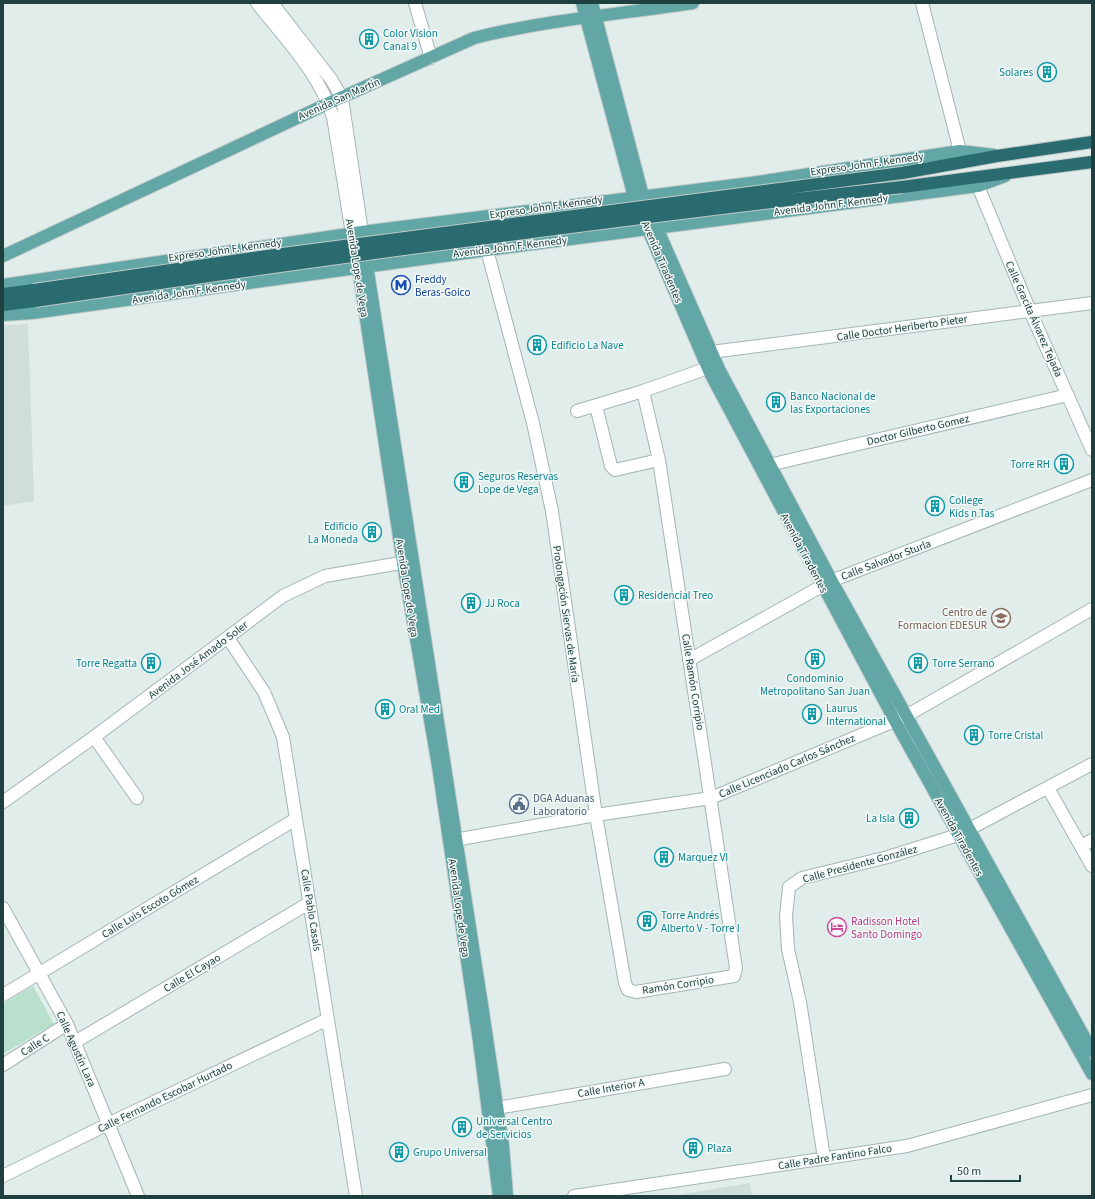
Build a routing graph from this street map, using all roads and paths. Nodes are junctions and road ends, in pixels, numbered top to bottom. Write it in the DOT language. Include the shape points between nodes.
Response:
graph roads {
  1 [pos="257,3"];
  2 [pos="272,3"];
  3 [pos="415,3"];
  4 [pos="582,3"];
  5 [pos="592,3"];
  6 [pos="693,3"];
  7 [pos="922,3"];
  8 [pos="591,17"];
  9 [pos="431,58"];
  10 [pos="342,98"];
  11 [pos="329,103"];
  12 [pos="1092,142"];
  13 [pos="960,151"];
  14 [pos="997,156"];
  15 [pos="1092,162"];
  16 [pos="1014,172"];
  17 [pos="751,183"];
  18 [pos="978,186"];
  19 [pos="639,197"];
  20 [pos="546,209"];
  21 [pos="754,215"];
  22 [pos="458,220"];
  23 [pos="653,228"];
  24 [pos="357,233"];
  25 [pos="552,242"];
  26 [pos="255,248"];
  27 [pos="487,250"];
  28 [pos="464,253"];
  29 [pos="3,256"];
  30 [pos="363,266"];
  31 [pos="261,282"];
  32 [pos="3,285"];
  33 [pos="3,294"];
  34 [pos="34,296"];
  35 [pos="1092,303"];
  36 [pos="3,305"];
  37 [pos="1030,311"];
  38 [pos="3,315"];
  39 [pos="711,352"];
  40 [pos="708,368"];
  41 [pos="643,391"];
  42 [pos="1068,395"];
  43 [pos="596,406"];
  44 [pos="576,411"];
  45 [pos="1092,450"];
  46 [pos="660,460"];
  47 [pos="769,465"];
  48 [pos="1092,480"];
  49 [pos="408,562"];
  50 [pos="826,583"];
  51 [pos="1092,609"];
  52 [pos="228,638"];
  53 [pos="689,660"];
  54 [pos="900,718"];
  55 [pos="94,737"];
  56 [pos="1092,764"];
  57 [pos="1048,788"];
  58 [pos="137,798"];
  59 [pos="711,798"];
  60 [pos="3,802"];
  61 [pos="596,815"];
  62 [pos="296,819"];
  63 [pos="964,833"];
  64 [pos="453,840"];
  65 [pos="1092,840"];
  66 [pos="1081,846"];
  67 [pos="1092,866"];
  68 [pos="309,903"];
  69 [pos="3,908"];
  70 [pos="39,974"];
  71 [pos="735,974"];
  72 [pos="625,983"];
  73 [pos="3,995"];
  74 [pos="328,1019"];
  75 [pos="67,1024"];
  76 [pos="75,1042"];
  77 [pos="1092,1051"];
  78 [pos="3,1065"];
  79 [pos="725,1069"];
  80 [pos="1092,1074"];
  81 [pos="1092,1095"];
  82 [pos="497,1108"];
  83 [pos="108,1124"];
  84 [pos="824,1158"];
  85 [pos="3,1176"];
  86 [pos="652,1190"];
  87 [pos="138,1196"];
  88 [pos="356,1196"];
  89 [pos="499,1196"];
  90 [pos="507,1196"];
  91 [pos="574,1196"];
  1 -- 11 [label="street, Avenida Lope de Vega" via="320,84"];
  2 -- 10 [label="street, Avenida Lope de Vega" via="332,79"];
  3 -- 9 [label="street"];
  4 -- 8 [label="main road, Avenida Tiradentes"];
  5 -- 8 [label="main road, Avenida Tiradentes"];
  6 -- 8 [label="main road, Avenida San Martín"];
  7 -- 13 [label="street"];
  8 -- 9 [label="main road, Avenida San Martín" via="474,38"];
  8 -- 19 [label="main road, Avenida Tiradentes"];
  9 -- 10 [label="main road, Avenida San Martín"];
  10 -- 11 [label="main road, Avenida San Martín"];
  10 -- 24 [label="street, Avenida Lope de Vega"];
  11 -- 24 [label="street, Avenida Lope de Vega"];
  11 -- 29 [label="main road, Avenida San Martín"];
  12 -- 14 [label="highway, Expreso John F. Kennedy"];
  13 -- 14 [label="main road"];
  13 -- 17 [label="main road"];
  14 -- 34 [label="highway, Expreso John F. Kennedy, bridge" via="902,173 260,257"];
  15 -- 16 [label="highway, Expreso John F. Kennedy"];
  16 -- 18 [label="main road, Avenida John F. Kennedy"];
  16 -- 34 [label="highway, Expreso John F. Kennedy, bridge"];
  17 -- 19 [label="main road"];
  17 -- 21 [label="main road" via="738,189 685,196 680,199 677,210 684,218 743,211"];
  18 -- 21 [label="main road, Avenida John F. Kennedy"];
  18 -- 37 [label="street, Calle Gracita Álvarez Tejada"];
  19 -- 20 [label="main road"];
  19 -- 23 [label="main road, Avenida Tiradentes"];
  20 -- 22 [label="main road"];
  20 -- 25 [label="main road" via="560,214 613,206 620,208 623,216 623,222 616,227 567,232"];
  21 -- 23 [label="main road, Avenida John F. Kennedy"];
  22 -- 24 [label="main road"];
  22 -- 28 [label="main road" via="446,228 395,235 390,239 387,248 390,255 399,258 450,250"];
  23 -- 25 [label="main road, Avenida John F. Kennedy"];
  23 -- 39 [label="main road, Avenida Tiradentes"];
  23 -- 40 [label="main road, Avenida Tiradentes"];
  24 -- 26 [label="main road"];
  24 -- 30 [label="main road, Avenida Lope de Vega"];
  25 -- 27 [label="main road, Avenida John F. Kennedy"];
  26 -- 31 [label="main road" via="268,252 323,245 330,248 332,255 331,262 323,266 266,276"];
  26 -- 32 [label="main road"];
  27 -- 28 [label="main road, Avenida John F. Kennedy"];
  27 -- 61 [label="street, Prolongación Siervas de María" via="533,423 552,511"];
  28 -- 30 [label="main road, Avenida John F. Kennedy"];
  30 -- 31 [label="main road, Avenida John F. Kennedy"];
  30 -- 49 [label="main road, Avenida Lope de Vega"];
  31 -- 38 [label="main road, Avenida John F. Kennedy"];
  33 -- 34 [label="highway, Expreso John F. Kennedy"];
  34 -- 36 [label="highway, Expreso John F. Kennedy"];
  35 -- 37 [label="street, Calle Doctor Heriberto Pieter"];
  37 -- 39 [label="street, Calle Doctor Heriberto Pieter"];
  37 -- 42 [label="street, Calle Gracita Álvarez Tejada"];
  39 -- 47 [label="main road, Avenida Tiradentes"];
  40 -- 41 [label="street"];
  40 -- 50 [label="main road, Avenida Tiradentes"];
  41 -- 43 [label="street"];
  41 -- 46 [label="street, Calle Ramón Corripio"];
  42 -- 45 [label="street, Calle Gracita Álvarez Tejada"];
  42 -- 47 [label="street, Doctor Gilberto Gomez"];
  43 -- 44 [label="street"];
  43 -- 46 [label="street" via="611,466 615,470"];
  46 -- 53 [label="street, Calle Ramón Corripio"];
  47 -- 50 [label="main road, Avenida Tiradentes"];
  48 -- 50 [label="street, Calle Salvador Sturla"];
  49 -- 52 [label="street, Avenida José Amado Soler" via="324,576 283,596"];
  49 -- 64 [label="main road, Avenida Lope de Vega"];
  50 -- 53 [label="street, Calle Salvador Sturla"];
  50 -- 54 [label="main road, Avenida Tiradentes"];
  51 -- 54 [label="street, Calle Licenciado Carlos Sánchez"];
  52 -- 55 [label="street, Avenida José Amado Soler"];
  52 -- 62 [label="street, Calle Pablo Casals" via="264,692 274,714 282,737"];
  53 -- 59 [label="street, Calle Ramón Corripio"];
  54 -- 59 [label="street, Calle Licenciado Carlos Sánchez"];
  54 -- 63 [label="main road, Avenida Tiradentes"];
  55 -- 58 [label="street"];
  55 -- 60 [label="street, Avenida José Amado Soler"];
  56 -- 57 [label="street, Calle Presidente González"];
  57 -- 63 [label="street, Calle Presidente González"];
  57 -- 66 [label="street"];
  59 -- 61 [label="street, Calle Licenciado Carlos Sánchez"];
  59 -- 71 [label="street, Calle Ramón Corripio"];
  61 -- 64 [label="street, Calle Licenciado Carlos Sánchez"];
  61 -- 72 [label="street, Prolongación Siervas de María"];
  62 -- 68 [label="street, Calle Pablo Casals"];
  62 -- 70 [label="street, Calle Luis Escoto Gómez"];
  63 -- 77 [label="main road, Avenida Tiradentes"];
  63 -- 80 [label="main road, Avenida Tiradentes"];
  63 -- 84 [label="street, Calle Presidente González" via="888,857 802,878 789,887 786,916 788,949 801,1009"];
  64 -- 82 [label="main road, Avenida Lope de Vega"];
  64 -- 89 [label="main road, Avenida Lope de Vega"];
  65 -- 66 [label="street"];
  66 -- 67 [label="street"];
  68 -- 74 [label="street, Calle Pablo Casals"];
  68 -- 76 [label="street, Calle El Cayao"];
  69 -- 70 [label="street, Calle Agustín Lara"];
  70 -- 73 [label="street, Calle Luis Escoto Gómez"];
  70 -- 75 [label="street, Calle Agustín Lara"];
  71 -- 72 [label="street, Ramón Corripio" via="636,992 628,990"];
  74 -- 83 [label="street, Calle Fernando Escobar Hurtado"];
  74 -- 88 [label="street, Calle Pablo Casals"];
  75 -- 76 [label="street, Calle Agustín Lara"];
  75 -- 78 [label="street, Calle C"];
  76 -- 83 [label="street, Calle Agustín Lara"];
  79 -- 82 [label="street, Calle Interior A"];
  81 -- 84 [label="street, Calle Padre Fantino Falco" via="907,1146"];
  82 -- 90 [label="main road, Avenida Lope de Vega"];
  83 -- 85 [label="street, Calle Fernando Escobar Hurtado"];
  83 -- 87 [label="street, Calle Agustín Lara"];
  84 -- 86 [label="street, Calle Padre Fantino Falco"];
  86 -- 91 [label="street, Calle Padre Fantino Falco"];
}
